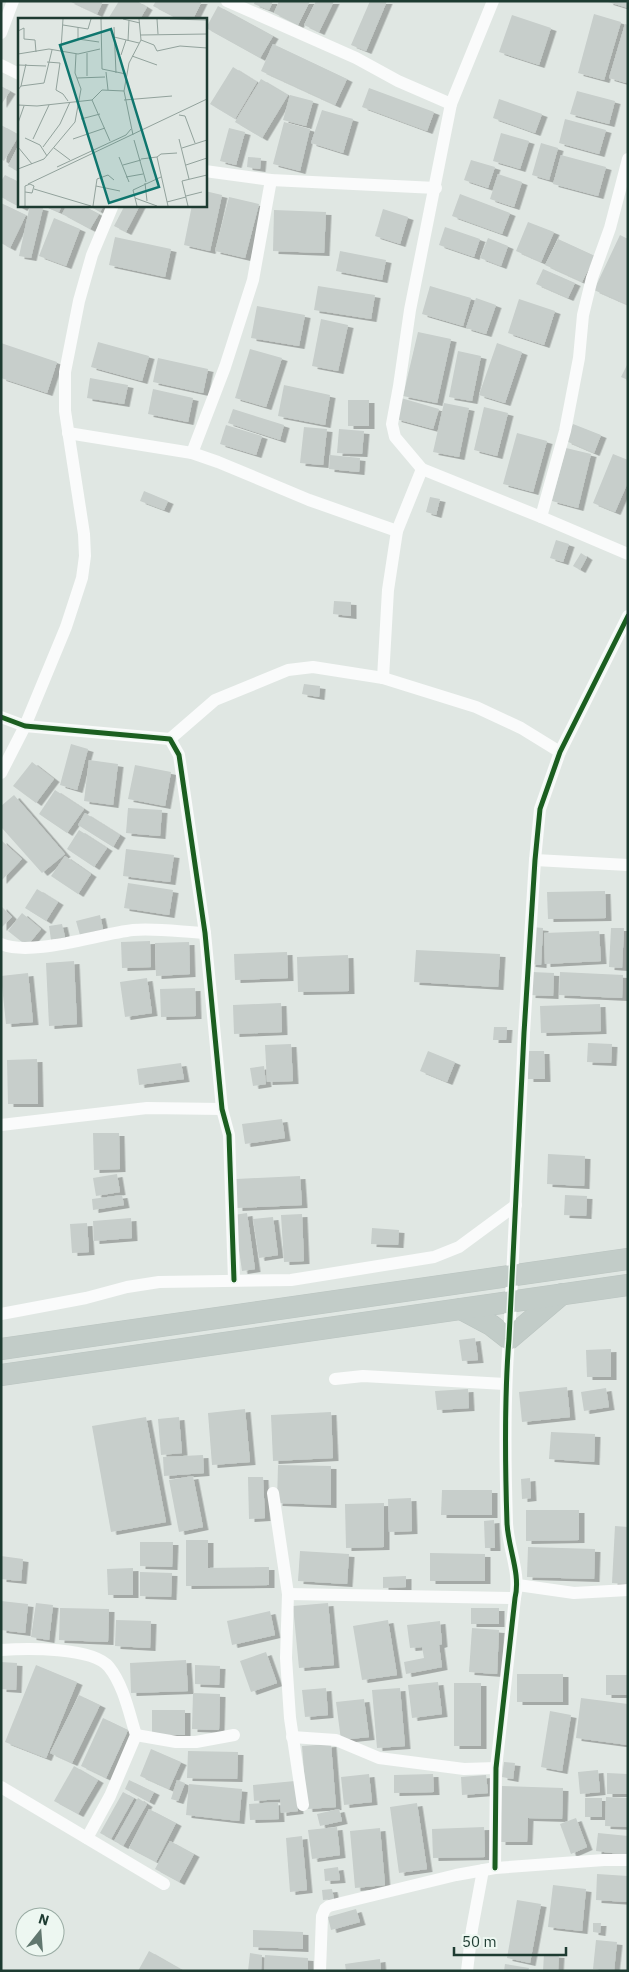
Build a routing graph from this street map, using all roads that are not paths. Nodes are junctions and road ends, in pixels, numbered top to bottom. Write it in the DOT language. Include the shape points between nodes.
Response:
graph roads {
  1 [pos="13,1"];
  2 [pos="227,1"];
  3 [pos="493,1"];
  4 [pos="1,33"];
  5 [pos="1,65"];
  6 [pos="18,74"];
  7 [pos="451,104"];
  8 [pos="628,158"];
  9 [pos="206,171"];
  10 [pos="271,180"];
  11 [pos="436,188"];
  12 [pos="112,206"];
  13 [pos="68,433"];
  14 [pos="192,453"];
  15 [pos="422,469"];
  16 [pos="542,517"];
  17 [pos="397,531"];
  18 [pos="628,554"];
  19 [pos="628,616"];
  20 [pos="624,636"];
  21 [pos="383,678"];
  22 [pos="1,717"];
  23 [pos="25,726"];
  24 [pos="170,739"];
  25 [pos="560,752"];
  26 [pos="1,773"];
  27 [pos="535,860"];
  28 [pos="628,865"];
  29 [pos="205,933"];
  30 [pos="1,944"];
  31 [pos="222,1109"];
  32 [pos="1,1125"];
  33 [pos="516,1205"];
  34 [pos="628,1259"];
  35 [pos="512,1276"];
  36 [pos="234,1280"];
  37 [pos="628,1285"];
  38 [pos="562,1294"];
  39 [pos="510,1302"];
  40 [pos="461,1309"];
  41 [pos="1,1314"];
  42 [pos="509,1339"];
  43 [pos="1,1350"];
  44 [pos="1,1375"];
  45 [pos="335,1379"];
  46 [pos="505,1384"];
  47 [pos="273,1493"];
  48 [pos="518,1585"];
  49 [pos="628,1590"];
  50 [pos="288,1594"];
  51 [pos="515,1598"];
  52 [pos="1,1650"];
  53 [pos="136,1735"];
  54 [pos="234,1735"];
  55 [pos="292,1737"];
  56 [pos="496,1768"];
  57 [pos="1,1787"];
  58 [pos="303,1805"];
  59 [pos="87,1838"];
  60 [pos="628,1860"];
  61 [pos="489,1869"];
  62 [pos="164,1884"];
  63 [pos="320,1971"];
  64 [pos="466,1971"];
  1 -- 4 [label="street"];
  2 -- 7 [label="street"];
  3 -- 7 [label="street"];
  5 -- 6 [label="street"];
  7 -- 11 [label="street"];
  8 -- 16 [label="street" via="583,314 579,358 565,432"];
  9 -- 10 [label="street"];
  10 -- 11 [label="street"];
  10 -- 14 [label="street" via="253,280 225,367"];
  11 -- 15 [label="street" via="410,310 392,424 395,437"];
  12 -- 13 [label="street" via="92,254 64,372"];
  13 -- 14 [label="street"];
  13 -- 23 [label="street" via="84,534 82,578 66,627"];
  14 -- 17 [label="street"];
  15 -- 16 [label="street"];
  15 -- 17 [label="street"];
  16 -- 18 [label="street"];
  17 -- 21 [label="street" via="388,590"];
  19 -- 20 [label="street"];
  20 -- 25 [label="street"];
  21 -- 24 [label="street" via="314,667 288,670 215,700"];
  21 -- 25 [label="street" via="476,707 521,728"];
  22 -- 23 [label="street"];
  23 -- 24 [label="street"];
  23 -- 26 [label="street"];
  24 -- 29 [label="street" via="179,756"];
  25 -- 27 [label="street" via="540,809"];
  27 -- 28 [label="street"];
  27 -- 33 [label="street"];
  29 -- 30 [label="street" via="134,930 38,948"];
  29 -- 31 [label="street"];
  31 -- 32 [label="street" via="147,1108"];
  31 -- 36 [label="street" via="229,1135"];
  33 -- 35 [label="street"];
  33 -- 36 [label="street" via="459,1247 434,1257 292,1280"];
  34 -- 35 [label="highway"];
  35 -- 39 [label="street"];
  35 -- 43 [label="highway"];
  36 -- 41 [label="street" via="177,1281 127,1287"];
  37 -- 38 [label="highway"];
  38 -- 39 [label="highway"];
  38 -- 42 [label="highway"];
  39 -- 40 [label="highway"];
  39 -- 42 [label="street"];
  40 -- 42 [label="highway"];
  40 -- 44 [label="highway"];
  42 -- 46 [label="street"];
  45 -- 46 [label="street" via="363,1376"];
  46 -- 48 [label="street" via="507,1526"];
  47 -- 50 [label="street"];
  48 -- 49 [label="street" via="574,1593"];
  48 -- 51 [label="street"];
  50 -- 51 [label="street"];
  50 -- 55 [label="street" via="286,1658"];
  51 -- 56 [label="street"];
  52 -- 53 [label="street" via="75,1652 92,1656 108,1666 121,1691"];
  53 -- 54 [label="street" via="176,1742"];
  53 -- 59 [label="street" via="110,1796"];
  55 -- 56 [label="street" via="336,1740 378,1758 464,1768"];
  55 -- 58 [label="street"];
  56 -- 61 [label="street"];
  57 -- 59 [label="street"];
  59 -- 62 [label="street"];
  60 -- 61 [label="street"];
  61 -- 63 [label="street" via="456,1874 325,1909"];
  61 -- 64 [label="street" via="472,1929"];
}
